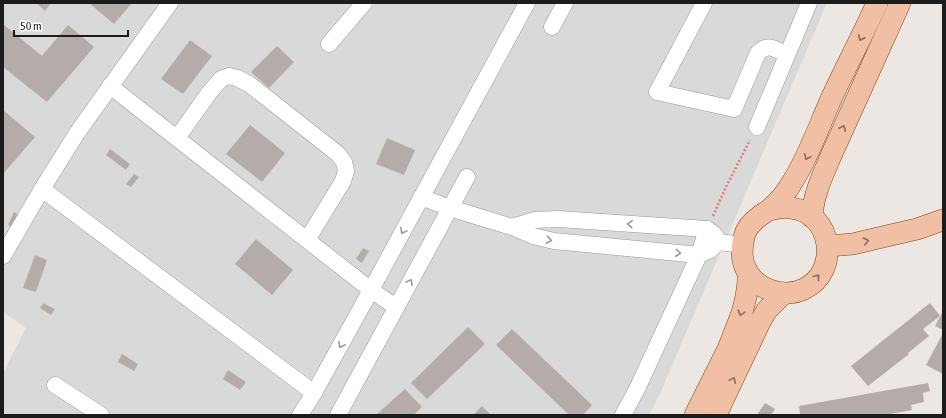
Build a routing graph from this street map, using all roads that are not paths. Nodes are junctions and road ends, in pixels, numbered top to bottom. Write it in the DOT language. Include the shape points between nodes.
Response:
graph roads {
  1 [pos="170,3"];
  2 [pos="364,3"];
  3 [pos="527,3"];
  4 [pos="565,3"];
  5 [pos="704,3"];
  6 [pos="809,3"];
  7 [pos="877,3"];
  8 [pos="900,3"];
  9 [pos="552,27"];
  10 [pos="329,44"];
  11 [pos="788,54"];
  12 [pos="110,86"];
  13 [pos="757,127"];
  14 [pos="177,138"];
  15 [pos="467,177"];
  16 [pos="42,189"];
  17 [pos="421,197"];
  18 [pos="450,208"];
  19 [pos="770,210"];
  20 [pos="812,217"];
  21 [pos="943,220"];
  22 [pos="512,227"];
  23 [pos="707,229"];
  24 [pos="307,240"];
  25 [pos="719,242"];
  26 [pos="743,245"];
  27 [pos="828,246"];
  28 [pos="699,255"];
  29 [pos="3,256"];
  30 [pos="749,275"];
  31 [pos="371,290"];
  32 [pos="784,293"];
  33 [pos="396,307"];
  34 [pos="55,385"];
  35 [pos="314,393"];
  36 [pos="101,415"];
  37 [pos="300,415"];
  38 [pos="338,415"];
  39 [pos="623,415"];
  40 [pos="695,415"];
  41 [pos="716,415"];
  1 -- 12 [label="street"];
  2 -- 10 [label="street"];
  3 -- 17 [label="street"];
  4 -- 9 [label="street"];
  5 -- 11 [label="street" via="657,92 734,109 758,53 767,47"];
  6 -- 11 [label="street"];
  7 -- 19 [label="main road, one-way" via="804,164"];
  20 -- 8 [label="main road, one-way" via="820,182"];
  11 -- 13 [label="street"];
  12 -- 14 [label="street"];
  12 -- 16 [label="street"];
  14 -- 24 [label="street"];
  14 -- 24 [label="street" via="209,92 221,79 229,76 249,84 294,119 338,154 344,162 346,171 343,181"];
  15 -- 18 [label="street"];
  16 -- 29 [label="street"];
  16 -- 35 [label="street"];
  17 -- 18 [label="street"];
  17 -- 31 [label="street, one-way"];
  18 -- 22 [label="street"];
  33 -- 18 [label="street, one-way"];
  19 -- 20 [label="main road" via="792,208"];
  19 -- 26 [label="main road" via="752,222 744,236"];
  20 -- 27 [label="main road" via="825,235"];
  27 -- 21 [label="main road, one-way" via="853,244"];
  23 -- 22 [label="street, one-way" via="558,219 535,220"];
  22 -- 28 [label="street, one-way" via="554,241"];
  23 -- 25 [label="street"];
  23 -- 28 [label="street"];
  24 -- 31 [label="street"];
  25 -- 26 [label="street"];
  25 -- 28 [label="street"];
  26 -- 30 [label="main road" via="742,255"];
  32 -- 27 [label="main road, one-way" via="794,292 812,283 824,266"];
  28 -- 39 [label="street"];
  30 -- 32 [label="main road" via="764,288"];
  30 -- 40 [label="main road, one-way" via="742,313 728,349"];
  31 -- 33 [label="street"];
  31 -- 35 [label="street, one-way"];
  41 -- 32 [label="main road, one-way" via="760,322 767,310"];
  33 -- 38 [label="street"];
  34 -- 36 [label="street"];
  35 -- 37 [label="street"];
}
